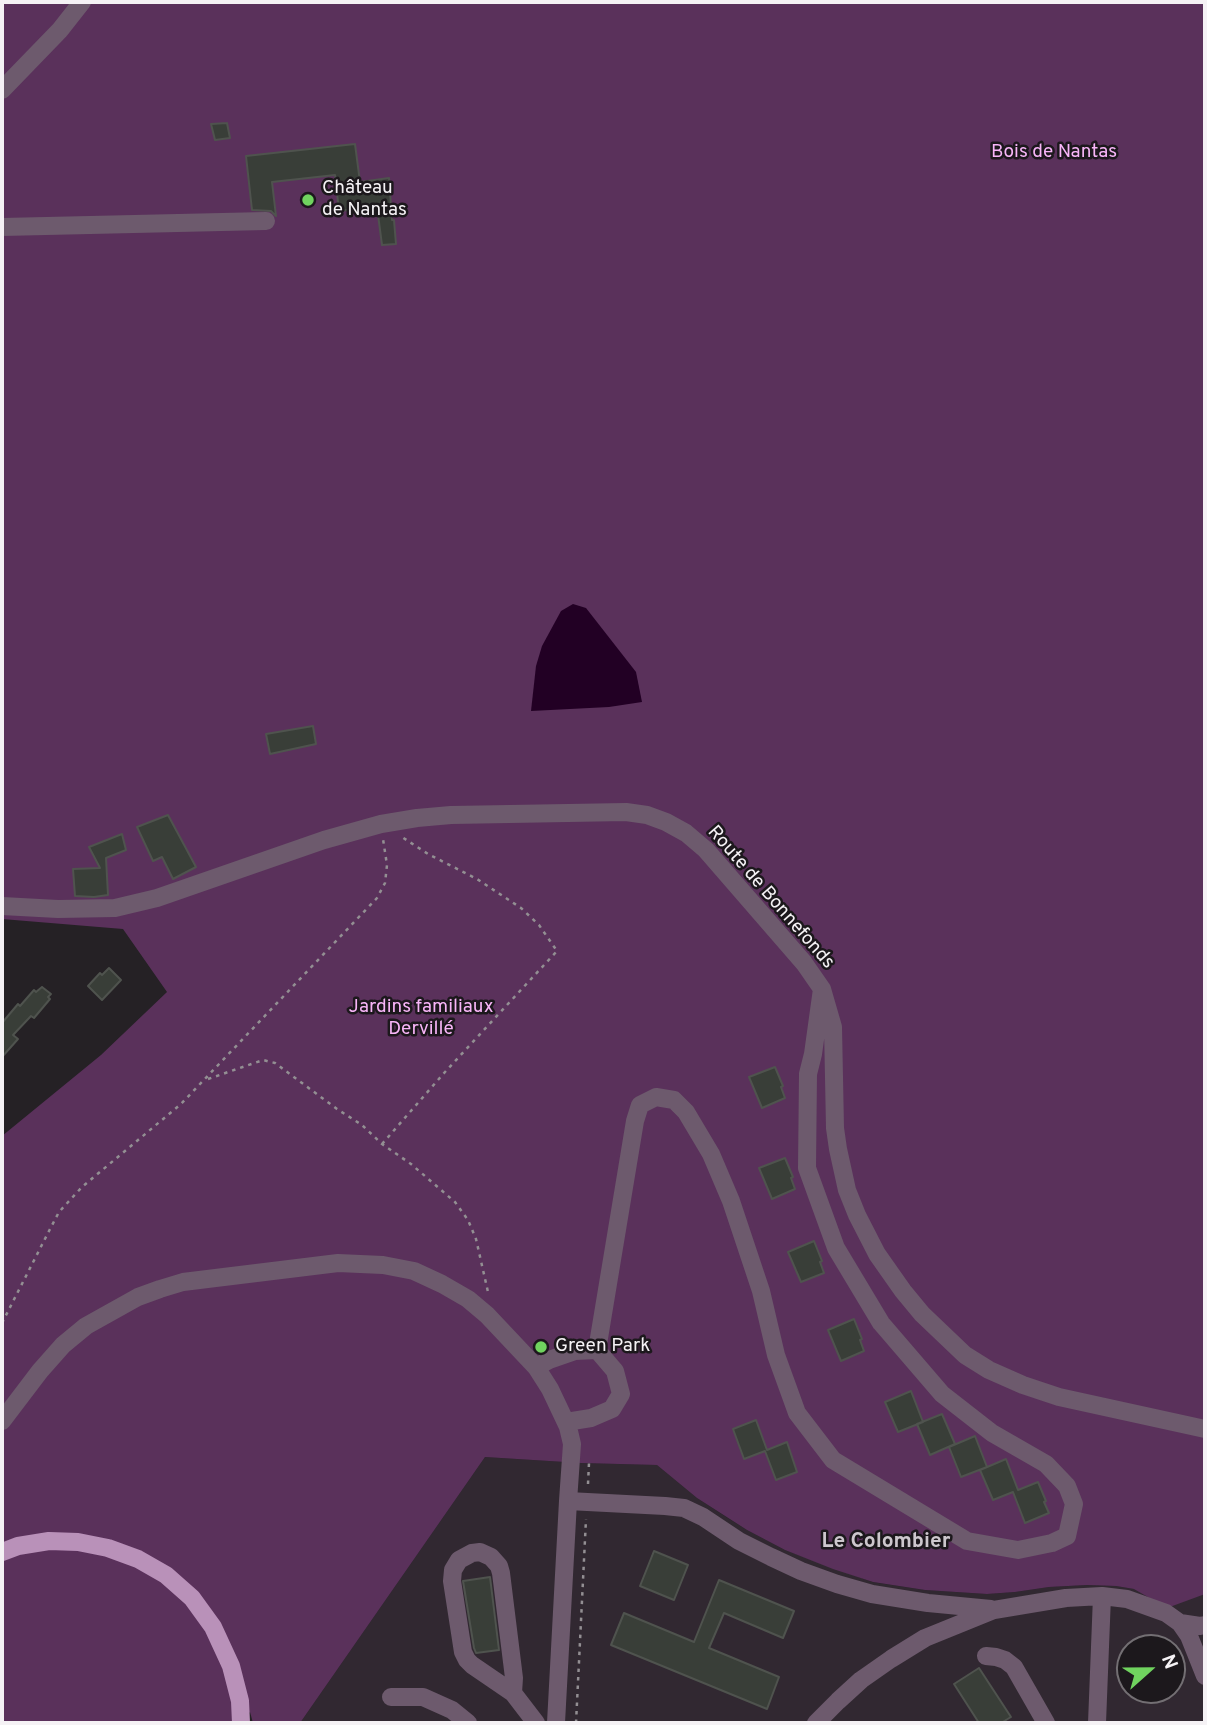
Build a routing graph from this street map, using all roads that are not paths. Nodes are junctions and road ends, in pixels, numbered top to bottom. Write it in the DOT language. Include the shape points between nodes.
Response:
graph roads {
  1 [pos="82,2"];
  2 [pos="2,90"];
  3 [pos="266,221"];
  4 [pos="2,227"];
  5 [pos="2,906"];
  6 [pos="821,989"];
  7 [pos="597,1350"];
  8 [pos="536,1367"];
  9 [pos="2,1421"];
  10 [pos="566,1422"];
  11 [pos="1205,1429"];
  12 [pos="568,1501"];
  13 [pos="2,1552"];
  14 [pos="1102,1596"];
  15 [pos="994,1610"];
  16 [pos="1205,1625"];
  17 [pos="1185,1629"];
  18 [pos="1205,1647"];
  19 [pos="986,1656"];
  20 [pos="1205,1676"];
  21 [pos="513,1693"];
  22 [pos="391,1697"];
  23 [pos="241,1723"];
  24 [pos="468,1723"];
  25 [pos="536,1723"];
  26 [pos="556,1723"];
  27 [pos="816,1723"];
  28 [pos="1046,1723"];
  29 [pos="1097,1723"];
  1 -- 2 [label="street"];
  3 -- 4 [label="street"];
  5 -- 6 [label="street, Route de Bonnefonds" via="114,908 157,898 324,840 417,818 626,812 666,822 706,850"];
  6 -- 7 [label="street" via="808,1074 807,1168 836,1248 881,1323 942,1394 992,1433 1046,1464 1067,1486 1074,1504 1067,1536 1052,1544 1018,1550 967,1541 833,1460 797,1413 731,1201 710,1154 674,1100 656,1097 640,1105 635,1121"];
  6 -- 11 [label="street, Route de Bonnefonds" via="833,1027 835,1128 847,1190 877,1254 922,1314 965,1354 1023,1385"];
  7 -- 8 [label="street" via="575,1351"];
  7 -- 10 [label="street" via="615,1371 621,1394 612,1409"];
  8 -- 9 [label="street" via="487,1315 442,1284 414,1271 338,1263 183,1282 138,1297 86,1326 63,1345"];
  8 -- 10 [label="street"];
  10 -- 12 [label="street" via="572,1444"];
  12 -- 15 [label="street" via="684,1508 739,1541 837,1584 883,1596"];
  12 -- 26 [label="street"];
  13 -- 23 [label="main road" via="49,1541 78,1542 138,1559 166,1575 192,1598 213,1627 231,1666"];
  14 -- 15 [label="street"];
  14 -- 17 [label="street" via="1147,1605"];
  14 -- 29 [label="street"];
  15 -- 27 [label="street" via="891,1659"];
  16 -- 17 [label="street"];
  17 -- 18 [label="street"];
  17 -- 20 [label="street"];
  19 -- 28 [label="street" via="1014,1667"];
  21 -- 21 [label="street" via="499,1566 491,1557 472,1553 453,1570 463,1652 472,1665"];
  21 -- 25 [label="street"];
  22 -- 24 [label="street" via="423,1697"];
}
